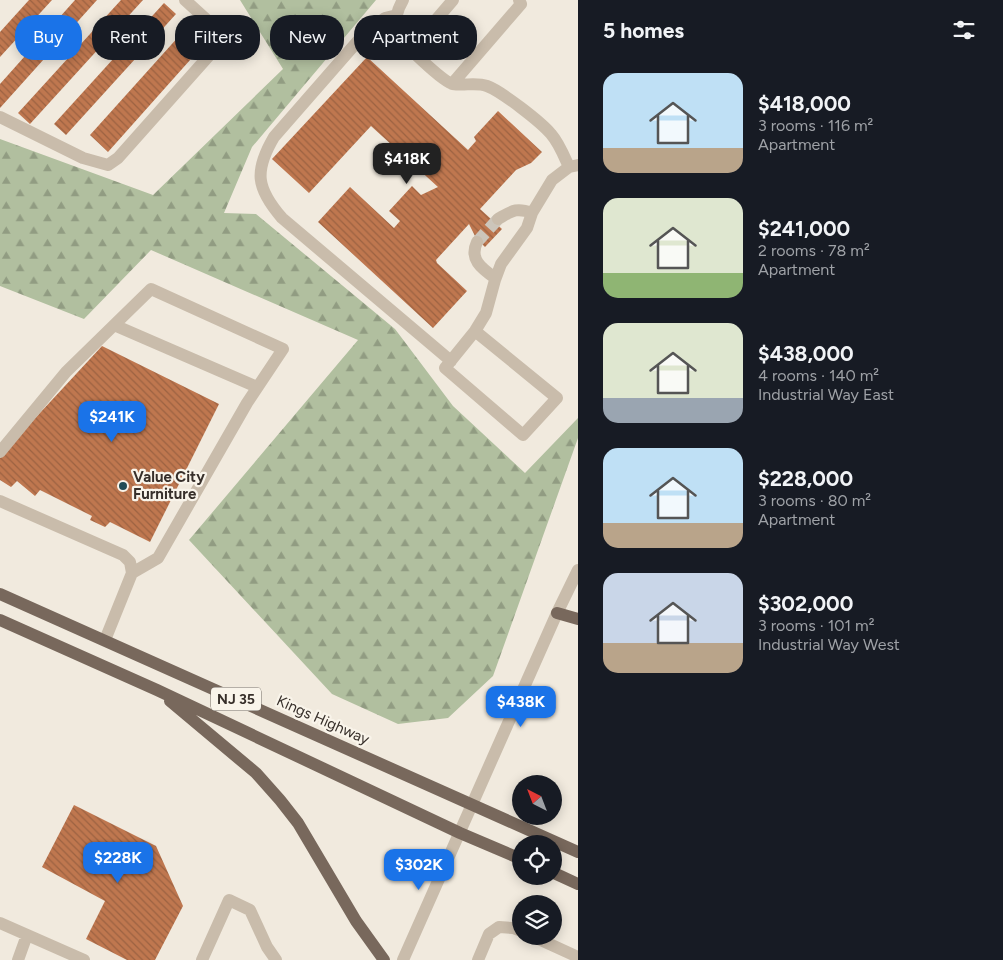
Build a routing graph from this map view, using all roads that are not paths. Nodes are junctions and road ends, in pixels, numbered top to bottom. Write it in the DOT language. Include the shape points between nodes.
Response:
graph roads {
  1 [pos="186,0"];
  2 [pos="403,0"];
  3 [pos="453,0"];
  4 [pos="519,0"];
  5 [pos="396,15"];
  6 [pos="440,15"];
  7 [pos="354,46"];
  8 [pos="422,60"];
  9 [pos="452,84"];
  10 [pos="0,117"];
  11 [pos="573,166"];
  12 [pos="532,213"];
  13 [pos="498,219"];
  14 [pos="477,242"];
  15 [pos="495,278"];
  16 [pos="114,325"];
  17 [pos="476,331"];
  18 [pos="451,361"];
  19 [pos="257,387"];
  20 [pos="0,452"];
  21 [pos="0,501"];
  22 [pos="578,570"];
  23 [pos="132,573"];
  24 [pos="0,594"];
  25 [pos="557,613"];
  26 [pos="578,619"];
  27 [pos="0,620"];
  28 [pos="106,640"];
  29 [pos="157,690"];
  30 [pos="472,805"];
  31 [pos="460,833"];
  32 [pos="578,852"];
  33 [pos="512,855"];
  34 [pos="562,877"];
  35 [pos="578,884"];
  36 [pos="0,923"];
  37 [pos="512,928"];
  38 [pos="27,935"];
  39 [pos="552,945"];
  40 [pos="578,957"];
  41 [pos="18,960"];
  42 [pos="84,960"];
  43 [pos="202,960"];
  44 [pos="276,960"];
  45 [pos="384,960"];
  46 [pos="403,960"];
  47 [pos="478,960"];
  1 -- 10 [label="street" via="219,31 214,50 118,158 108,165 83,158"];
  2 -- 5 [label="street"];
  3 -- 6 [label="street"];
  4 -- 9 [label="street" via="521,4"];
  7 -- 18 [label="street" via="274,138 260,169 262,188 282,218"];
  8 -- 9 [label="street"];
  9 -- 11 [label="street" via="487,86 512,101 551,134"];
  11 -- 12 [label="street" via="552,180"];
  12 -- 13 [label="street" via="515,209"];
  12 -- 15 [label="street" via="527,228"];
  14 -- 15 [label="street" via="473,255"];
  15 -- 17 [label="street" via="486,313"];
  16 -- 19 [label="street"];
  16 -- 19 [label="street" via="150,289 282,349"];
  16 -- 20 [label="street" via="66,372"];
  17 -- 18 [label="street"];
  17 -- 18 [label="street" via="557,398 523,435 445,368"];
  19 -- 23 [label="street" via="158,558"];
  21 -- 23 [label="street" via="123,555 130,562"];
  22 -- 25 [label="street"];
  23 -- 28 [label="street"];
  24 -- 28 [label="main road, Kings Highway / NJ 35"];
  25 -- 26 [label="main road"];
  25 -- 30 [label="street"];
  27 -- 29 [label="main road, NJ 35"];
  28 -- 30 [label="main road, Kings Highway / NJ 35"];
  29 -- 31 [label="main road, NJ 35"];
  29 -- 45 [label="main road" via="256,773 280,800 298,823 356,921"];
  30 -- 31 [label="street"];
  30 -- 32 [label="main road, Kings Highway / NJ 35"];
  31 -- 33 [label="main road, NJ 35"];
  31 -- 46 [label="street"];
  34 -- 35 [label="main road"];
  36 -- 38 [label="street"];
  37 -- 47 [label="street" via="499,926 489,934"];
  38 -- 41 [label="street"];
  38 -- 42 [label="street"];
  39 -- 40 [label="street"];
  43 -- 44 [label="street" via="229,900 250,910"];
}
